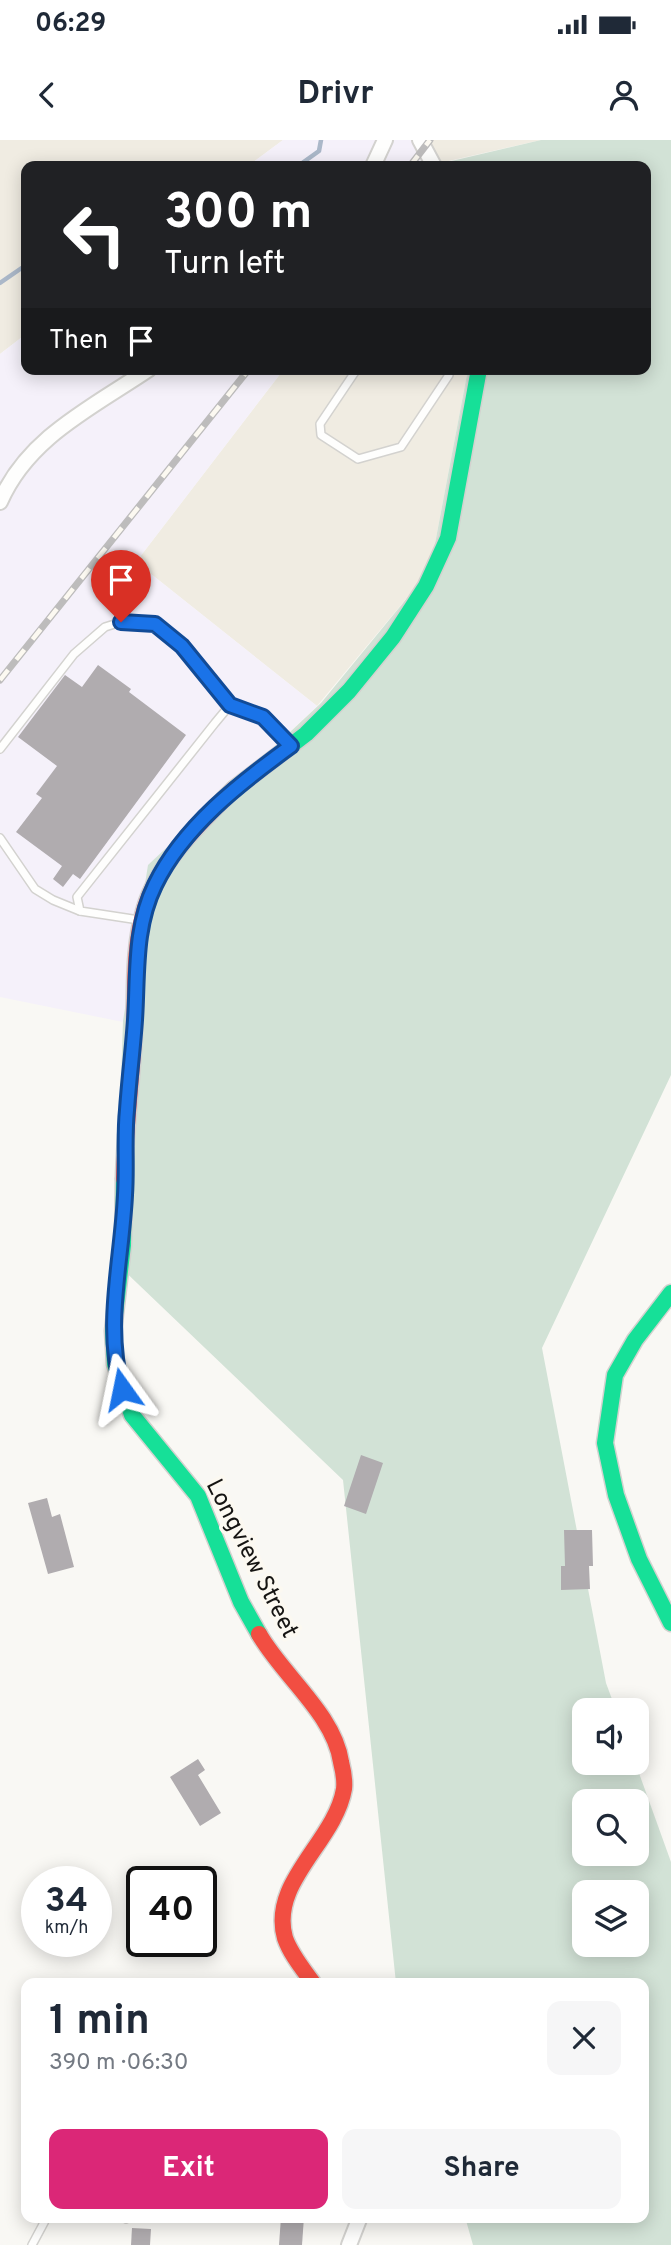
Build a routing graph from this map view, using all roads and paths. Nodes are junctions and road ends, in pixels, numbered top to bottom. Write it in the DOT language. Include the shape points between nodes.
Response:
graph roads {
  1 [pos="385,140"];
  2 [pos="420,140"];
  3 [pos="375,161"];
  4 [pos="431,161"];
  5 [pos="140,375"];
  6 [pos="352,375"];
  7 [pos="449,375"];
  8 [pos="478,375"];
  9 [pos="0,502"];
  10 [pos="230,705"];
  11 [pos="291,746"];
  12 [pos="0,749"];
  13 [pos="0,838"];
  14 [pos="80,911"];
  15 [pos="142,921"];
  16 [pos="671,1293"];
  17 [pos="671,1623"];
  18 [pos="309,1978"];
  19 [pos="44,2223"];
  20 [pos="358,2223"];
  21 [pos="32,2245"];
  22 [pos="349,2245"];
  1 -- 3 [label="street"];
  2 -- 4 [label="street"];
  5 -- 9 [label="street" via="57,429 31,453"];
  6 -- 7 [label="lane" via="320,424 321,435 358,459 401,447"];
  8 -- 11 [label="street, Longview Street" via="448,538 426,586 393,637 349,691"];
  10 -- 11 [label="lane" via="263,717"];
  10 -- 12 [label="lane" via="182,646 155,624 121,622 105,627 74,654"];
  10 -- 14 [label="lane" via="77,897"];
  11 -- 15 [label="street, Longview Street" via="237,786 191,834 161,874"];
  13 -- 14 [label="lane" via="35,889"];
  14 -- 15 [label="lane"];
  15 -- 18 [label="street, Longview Street" via="126,1111 115,1364 132,1415 198,1496 241,1602 262,1640 333,1734 341,1759 344,1787 337,1810 292,1884 283,1913 292,1954"];
  16 -- 17 [label="street" via="615,1375 604,1443 639,1559"];
  19 -- 21 [label="lane"];
  20 -- 22 [label="street"];
}
